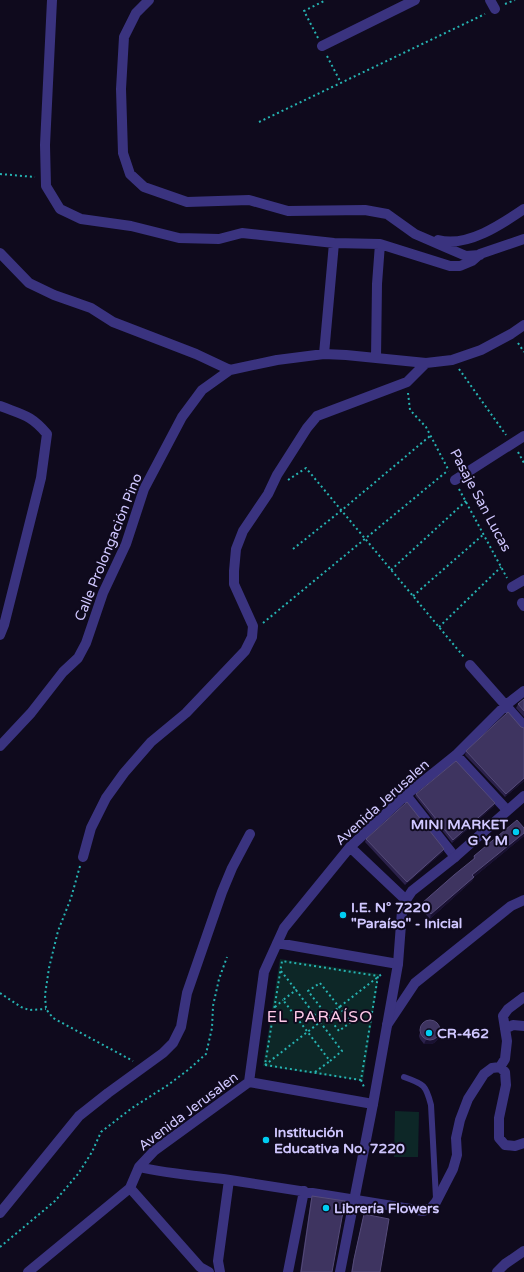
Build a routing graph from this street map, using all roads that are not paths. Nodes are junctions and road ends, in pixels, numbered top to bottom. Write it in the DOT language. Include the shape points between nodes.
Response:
graph roads {
  1 [pos="52,0"];
  2 [pos="149,0"];
  3 [pos="415,0"];
  4 [pos="322,46"];
  5 [pos="524,209"];
  6 [pos="415,234"];
  7 [pos="524,239"];
  8 [pos="334,243"];
  9 [pos="380,244"];
  10 [pos="0,253"];
  11 [pos="480,254"];
  12 [pos="524,325"];
  13 [pos="324,354"];
  14 [pos="376,358"];
  15 [pos="426,363"];
  16 [pos="230,370"];
  17 [pos="0,406"];
  18 [pos="524,436"];
  19 [pos="455,480"];
  20 [pos="524,580"];
  21 [pos="512,587"];
  22 [pos="0,635"];
  23 [pos="470,665"];
  24 [pos="524,691"];
  25 [pos="506,705"];
  26 [pos="524,726"];
  27 [pos="0,746"];
  28 [pos="456,755"];
  29 [pos="406,795"];
  30 [pos="524,796"];
  31 [pos="507,810"];
  32 [pos="250,834"];
  33 [pos="350,846"];
  34 [pos="455,857"];
  35 [pos="83,858"];
  36 [pos="406,900"];
  37 [pos="524,900"];
  38 [pos="277,943"];
  39 [pos="398,964"];
  40 [pos="524,997"];
  41 [pos="386,1025"];
  42 [pos="524,1026"];
  43 [pos="505,1029"];
  44 [pos="500,1067"];
  45 [pos="404,1077"];
  46 [pos="249,1082"];
  47 [pos="372,1104"];
  48 [pos="524,1143"];
  49 [pos="139,1167"];
  50 [pos="229,1180"];
  51 [pos="130,1188"];
  52 [pos="304,1192"];
  53 [pos="354,1199"];
  54 [pos="436,1202"];
  55 [pos="0,1213"];
  56 [pos="524,1251"];
  57 [pos="28,1272"];
  58 [pos="209,1272"];
  59 [pos="220,1272"];
  60 [pos="288,1272"];
  61 [pos="340,1272"];
  62 [pos="497,1272"];
  1 -- 8 [label="street" via="45,145 46,186 60,209 81,219 131,226 178,238 219,239 242,233"];
  2 -- 6 [label="street" via="136,13 124,37 121,89 123,153 130,174 144,187 187,202 249,200 288,211 365,210 387,214"];
  3 -- 4 [label="street"];
  5 -- 6 [label="street" via="467,240 445,242"];
  6 -- 11 [label="street" via="466,256"];
  7 -- 11 [label="street"];
  8 -- 9 [label="street"];
  8 -- 13 [label="street"];
  9 -- 11 [label="street" via="450,266 460,266"];
  9 -- 14 [label="street"];
  10 -- 16 [label="street" via="29,283 91,308 113,322"];
  12 -- 15 [label="street, Calle Prolongación Pino" via="481,350 452,360"];
  13 -- 14 [label="street, Calle Prolongación Pino"];
  13 -- 16 [label="street, Calle Prolongación Pino"];
  14 -- 15 [label="street, Calle Prolongación Pino"];
  15 -- 35 [label="street" via="407,382 317,416 307,428 243,531 236,548 234,584 253,626 252,637 245,651 186,713 152,742 124,772 106,798 91,828"];
  16 -- 27 [label="street, Calle Prolongación Pino" via="202,390 182,417 144,489 126,544 103,593 86,643 78,658"];
  17 -- 22 [label="street" via="29,417 47,434 41,478"];
  18 -- 19 [label="street"];
  20 -- 21 [label="street"];
  23 -- 25 [label="street"];
  24 -- 25 [label="street, Avenida Jerusalen"];
  25 -- 26 [label="street"];
  25 -- 28 [label="street, Avenida Jerusalen"];
  28 -- 29 [label="street, Avenida Jerusalen"];
  28 -- 31 [label="street"];
  29 -- 33 [label="street, Avenida Jerusalen"];
  29 -- 34 [label="street"];
  30 -- 31 [label="street"];
  31 -- 34 [label="street"];
  32 -- 55 [label="street" via="222,892 187,993 181,1027 173,1043 79,1116"];
  33 -- 36 [label="street"];
  33 -- 38 [label="street, Avenida Jerusalen" via="284,928"];
  34 -- 36 [label="street" via="412,891"];
  36 -- 39 [label="street" via="402,911"];
  37 -- 41 [label="street" via="511,906 415,983"];
  38 -- 39 [label="street"];
  38 -- 46 [label="street, Avenida Jerusalen" via="264,972"];
  39 -- 41 [label="street"];
  40 -- 43 [label="street" via="508,1008 503,1016"];
  41 -- 47 [label="street"];
  42 -- 43 [label="street" via="513,1024"];
  43 -- 44 [label="street" via="505,1059"];
  44 -- 48 [label="street" via="505,1072 506,1085 499,1118 499,1138 505,1145 515,1146"];
  44 -- 54 [label="street" via="492,1068 484,1074 468,1100 456,1138 457,1155 453,1169"];
  45 -- 54 [label="lane" via="420,1083 427,1090 431,1105"];
  46 -- 47 [label="street"];
  46 -- 49 [label="street, Avenida Jerusalen" via="154,1151"];
  47 -- 53 [label="street"];
  49 -- 50 [label="street"];
  49 -- 51 [label="street, Avenida Jerusalen"];
  50 -- 52 [label="street"];
  50 -- 59 [label="street" via="218,1261"];
  51 -- 57 [label="street, Avenida Jerusalen"];
  51 -- 58 [label="street" via="200,1267"];
  52 -- 53 [label="street"];
  52 -- 60 [label="street"];
  53 -- 54 [label="street" via="423,1211 431,1208"];
  53 -- 61 [label="street"];
  56 -- 62 [label="street"];
}
